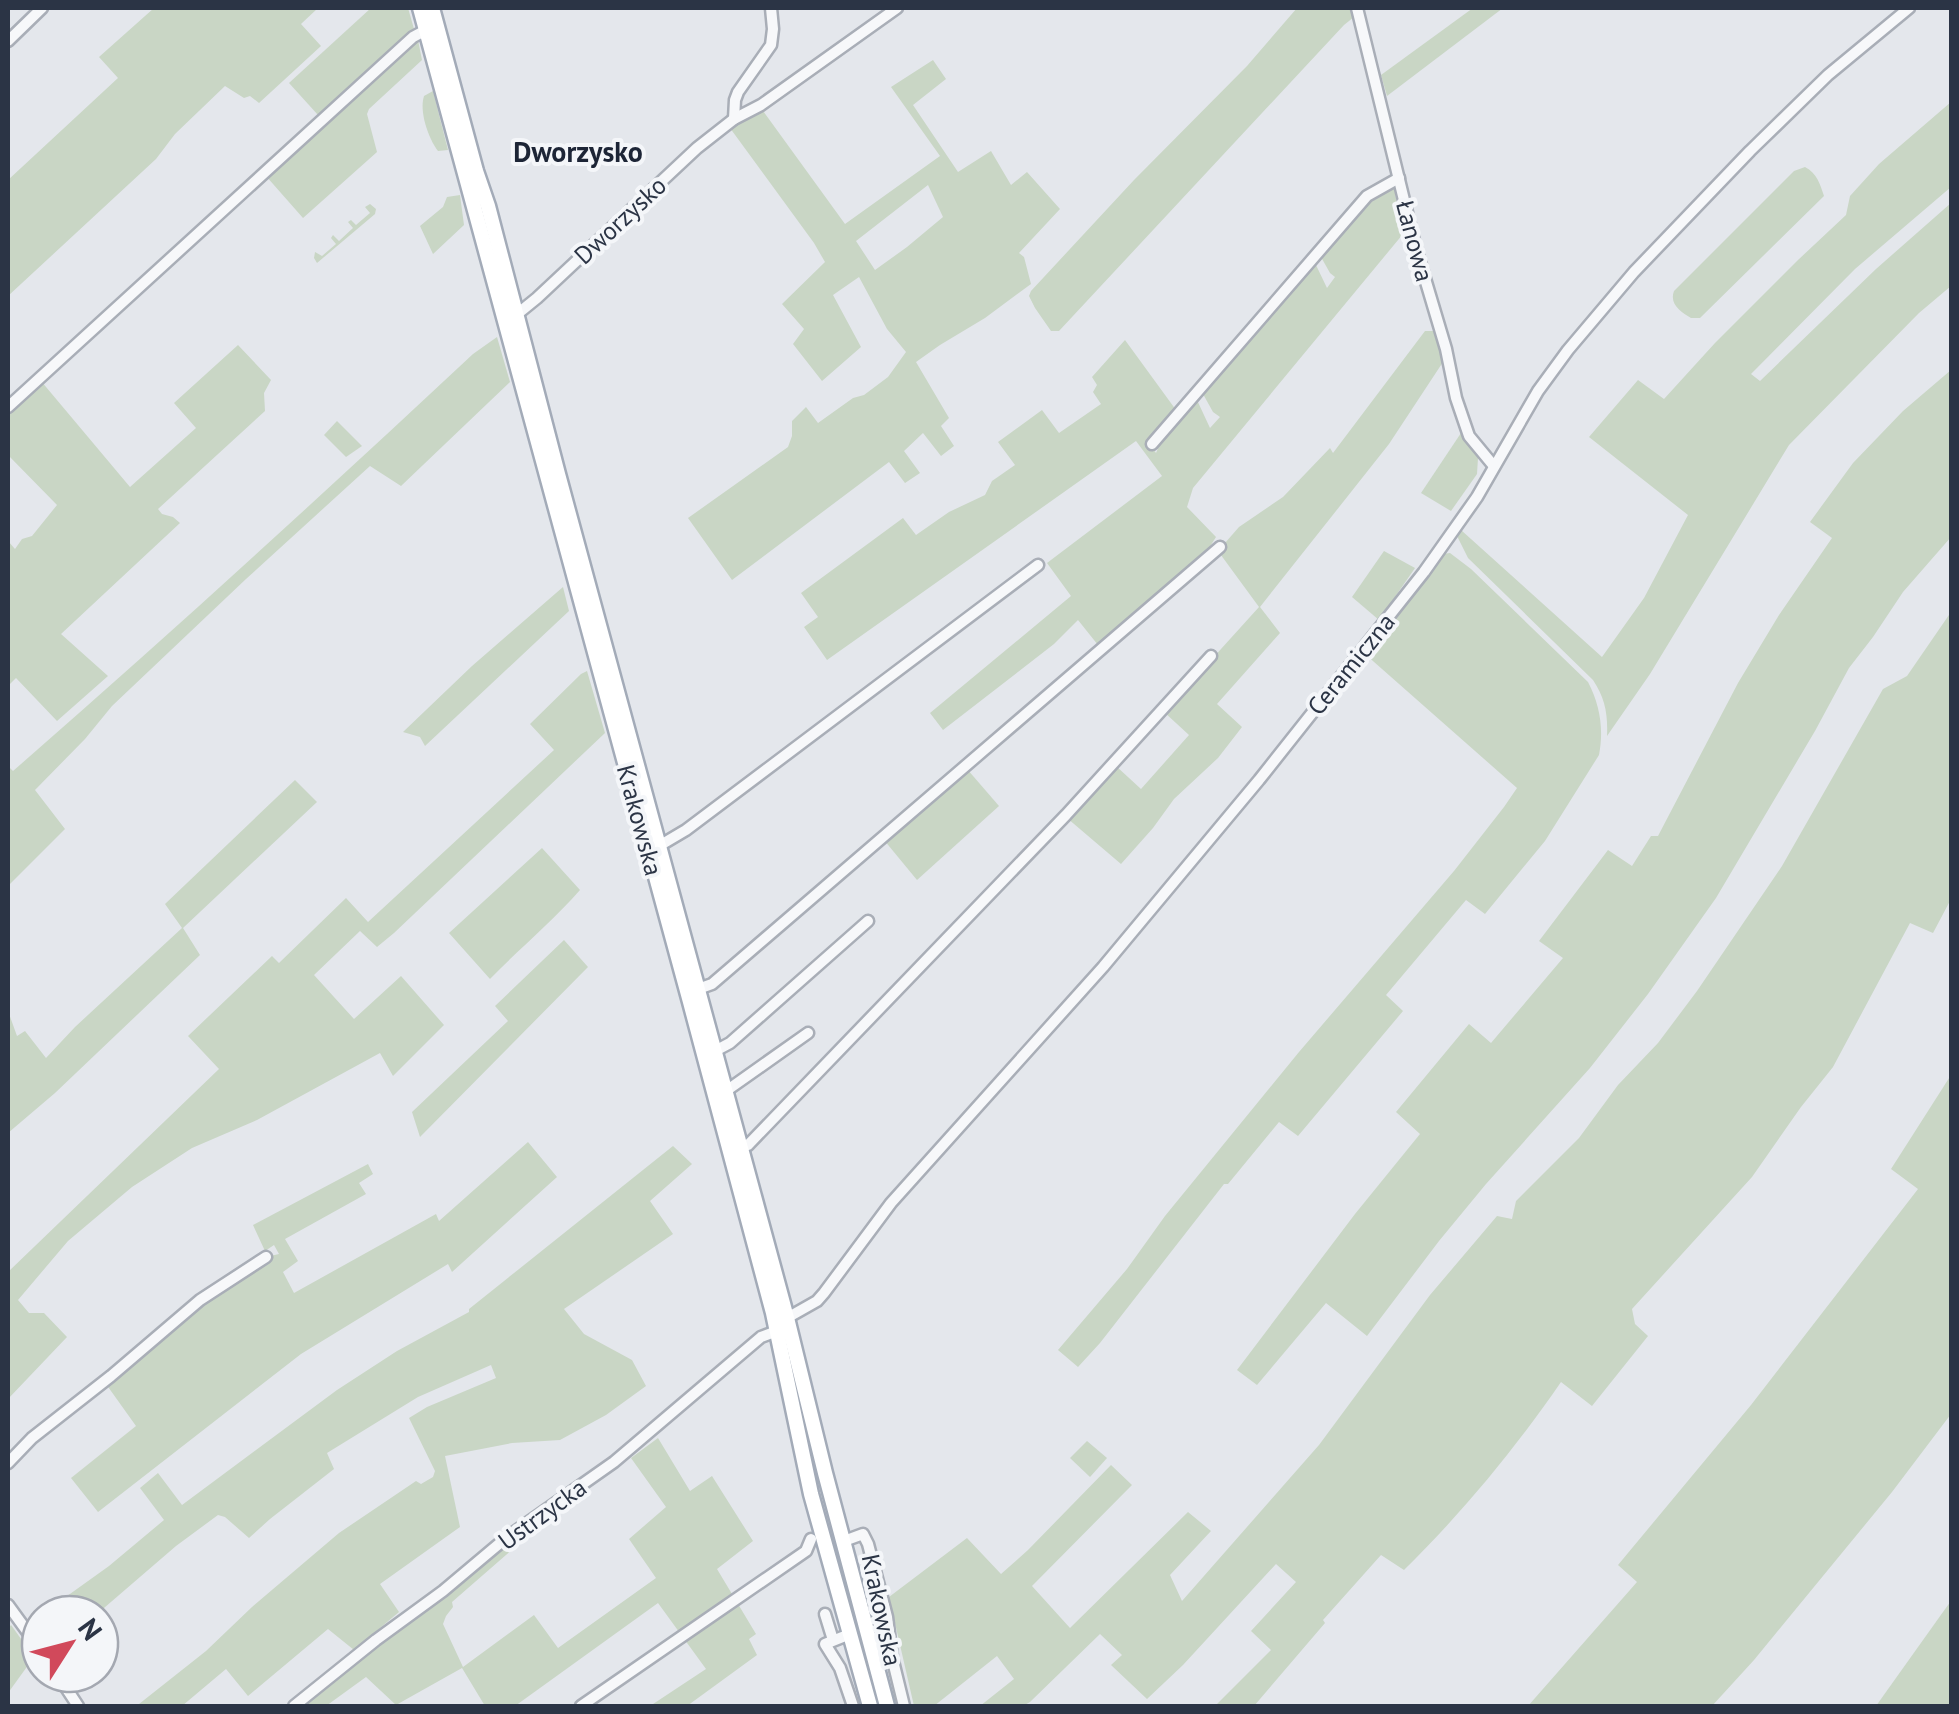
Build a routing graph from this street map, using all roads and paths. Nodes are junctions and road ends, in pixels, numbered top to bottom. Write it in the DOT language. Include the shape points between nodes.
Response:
graph roads {
  1 [pos="42,8"];
  2 [pos="420,8"];
  3 [pos="432,8"];
  4 [pos="771,8"];
  5 [pos="897,8"];
  6 [pos="1357,8"];
  7 [pos="1909,8"];
  8 [pos="426,30"];
  9 [pos="8,41"];
  10 [pos="734,119"];
  11 [pos="1399,178"];
  12 [pos="510,315"];
  13 [pos="8,408"];
  14 [pos="1152,444"];
  15 [pos="1493,464"];
  16 [pos="1220,547"];
  17 [pos="1038,565"];
  18 [pos="1210,656"];
  19 [pos="659,846"];
  20 [pos="868,920"];
  21 [pos="698,989"];
  22 [pos="808,1034"];
  23 [pos="715,1051"];
  24 [pos="726,1091"];
  25 [pos="742,1148"];
  26 [pos="266,1258"];
  27 [pos="787,1318"];
  28 [pos="777,1331"];
  29 [pos="8,1462"];
  30 [pos="811,1539"];
  31 [pos="844,1541"];
  32 [pos="825,1614"];
  33 [pos="850,1634"];
  34 [pos="833,1640"];
  35 [pos="294,1706"];
  36 [pos="581,1706"];
  37 [pos="853,1706"];
  38 [pos="870,1706"];
  39 [pos="888,1706"];
  40 [pos="904,1706"];
  1 -- 9 [label="street"];
  2 -- 8 [label="main road, Krakowska"];
  3 -- 12 [label="main road, Krakowska"];
  4 -- 10 [label="street" via="771,45 738,92"];
  5 -- 10 [label="street, Dworzysko"];
  6 -- 11 [label="street, Łanowa"];
  7 -- 15 [label="street, Ceramiczna" via="1828,75 1634,272 1568,350"];
  8 -- 12 [label="main road, Krakowska"];
  8 -- 13 [label="street"];
  10 -- 12 [label="street, Dworzysko"];
  11 -- 14 [label="street" via="1367,196"];
  11 -- 15 [label="street, Łanowa" via="1456,398 1469,436"];
  12 -- 19 [label="main road, Krakowska"];
  12 -- 28 [label="main road, Krakowska"];
  15 -- 27 [label="street, Ceramiczna" via="1424,572 1259,780 891,1203 817,1301"];
  16 -- 21 [label="street" via="712,984"];
  17 -- 19 [label="street"];
  18 -- 25 [label="street" via="1066,815"];
  19 -- 21 [label="main road, Krakowska"];
  20 -- 23 [label="street"];
  21 -- 23 [label="main road, Krakowska"];
  22 -- 24 [label="street"];
  23 -- 24 [label="main road, Krakowska"];
  24 -- 25 [label="main road, Krakowska"];
  25 -- 27 [label="main road, Krakowska"];
  26 -- 29 [label="street" via="200,1300"];
  27 -- 28 [label="street, Ustrzycka"];
  27 -- 31 [label="main road, Krakowska"];
  28 -- 33 [label="main road, Krakowska" via="801,1452"];
  28 -- 35 [label="street, Ustrzycka" via="761,1337 614,1462 506,1538"];
  30 -- 36 [label="street" via="806,1550"];
  31 -- 39 [label="main road, Krakowska"];
  31 -- 40 [label="street, Krakowska" via="863,1534 868,1544"];
  32 -- 34 [label="street"];
  33 -- 34 [label="street, Krakowska"];
  33 -- 38 [label="main road, Krakowska"];
  34 -- 37 [label="street, Krakowska" via="824,1644"];
}
